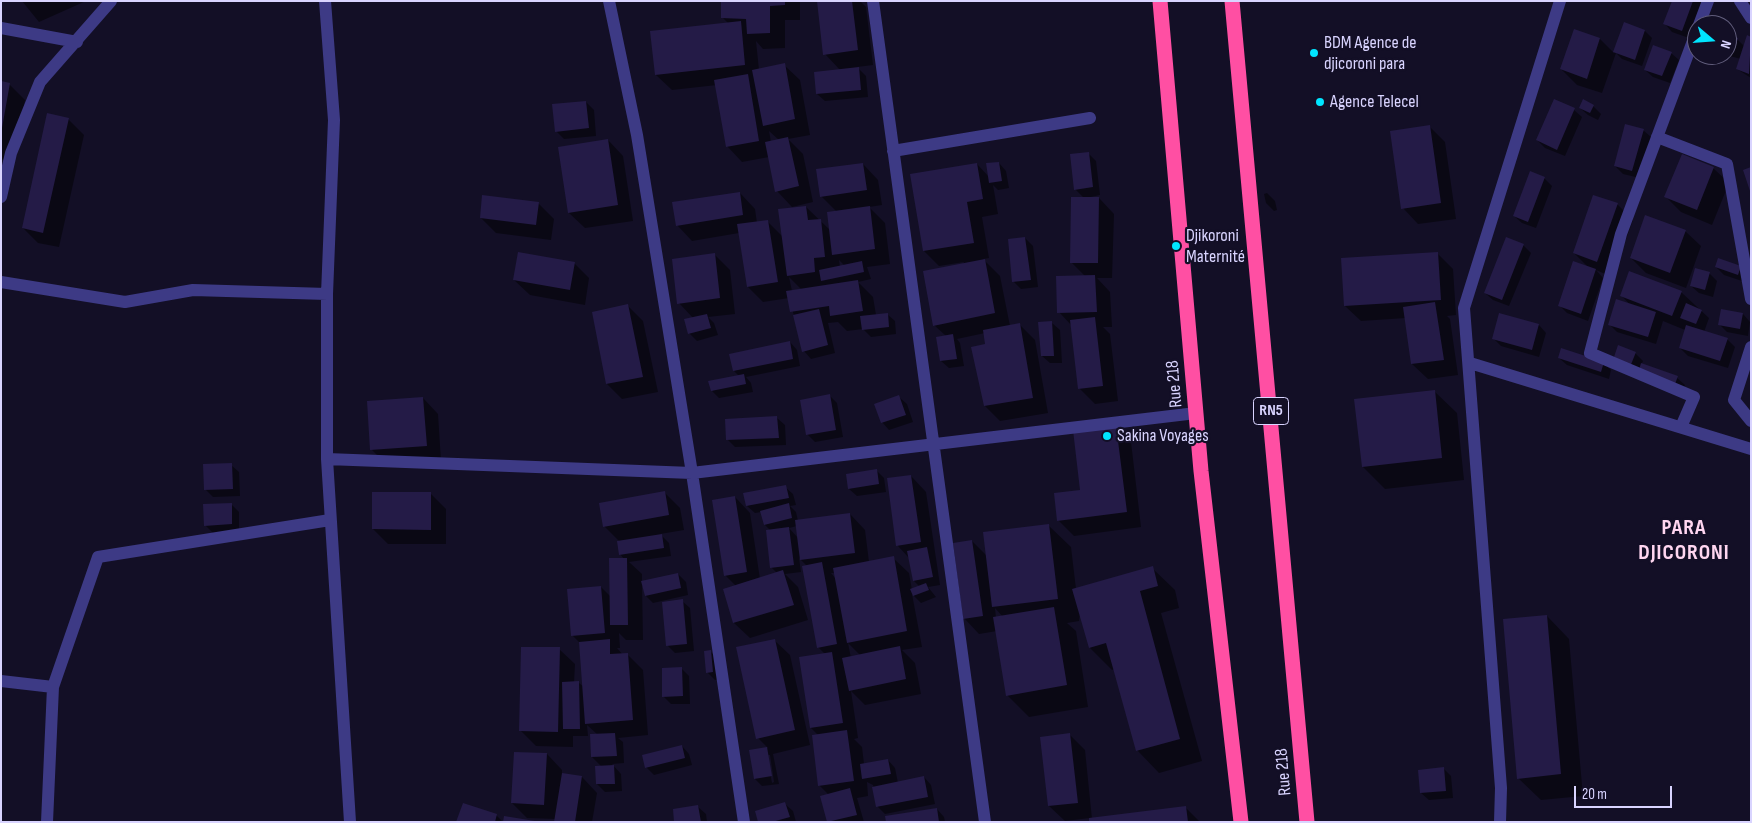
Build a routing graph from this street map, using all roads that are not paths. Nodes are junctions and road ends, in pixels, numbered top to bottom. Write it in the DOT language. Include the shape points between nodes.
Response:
graph roads {
  1 [pos="111,1"];
  2 [pos="325,1"];
  3 [pos="609,1"];
  4 [pos="873,1"];
  5 [pos="1160,1"];
  6 [pos="1232,1"];
  7 [pos="1560,1"];
  8 [pos="1708,1"];
  9 [pos="1740,1"];
  10 [pos="1703,15"];
  11 [pos="1751,18"];
  12 [pos="1,28"];
  13 [pos="77,42"];
  14 [pos="1687,57"];
  15 [pos="1090,118"];
  16 [pos="1657,137"];
  17 [pos="893,151"];
  18 [pos="1,197"];
  19 [pos="1,282"];
  20 [pos="327,294"];
  21 [pos="1751,299"];
  22 [pos="1751,346"];
  23 [pos="1470,363"];
  24 [pos="1196,413"];
  25 [pos="1751,421"];
  26 [pos="1681,427"];
  27 [pos="934,444"];
  28 [pos="1750,446"];
  29 [pos="326,459"];
  30 [pos="692,473"];
  31 [pos="330,520"];
  32 [pos="1,681"];
  33 [pos="53,687"];
  34 [pos="47,822"];
  35 [pos="350,822"];
  36 [pos="744,822"];
  37 [pos="985,822"];
  38 [pos="1241,822"];
  39 [pos="1307,822"];
  40 [pos="1500,822"];
  1 -- 13 [label="street"];
  2 -- 20 [label="street" via="334,120"];
  3 -- 30 [label="street" via="637,135"];
  4 -- 17 [label="street"];
  5 -- 24 [label="highway, Rue 218"];
  6 -- 39 [label="highway, Rue 218 / RN5"];
  7 -- 23 [label="street" via="1464,308"];
  8 -- 10 [label="street"];
  9 -- 11 [label="street"];
  12 -- 13 [label="street"];
  13 -- 18 [label="street" via="40,82 11,153"];
  14 -- 16 [label="street"];
  15 -- 17 [label="street"];
  16 -- 21 [label="street" via="1727,164"];
  16 -- 26 [label="street" via="1621,234 1590,353 1694,398"];
  17 -- 27 [label="street"];
  19 -- 20 [label="street" via="125,302 193,290"];
  20 -- 29 [label="street"];
  22 -- 25 [label="street" via="1734,400"];
  23 -- 26 [label="street"];
  23 -- 40 [label="street" via="1501,788"];
  24 -- 27 [label="street"];
  24 -- 38 [label="highway, Rue 218"];
  26 -- 28 [label="street"];
  27 -- 30 [label="street"];
  27 -- 37 [label="street"];
  29 -- 30 [label="street"];
  29 -- 31 [label="street"];
  30 -- 36 [label="street"];
  31 -- 33 [label="street" via="98,557"];
  31 -- 35 [label="street"];
  32 -- 33 [label="street"];
  33 -- 34 [label="street"];
}
